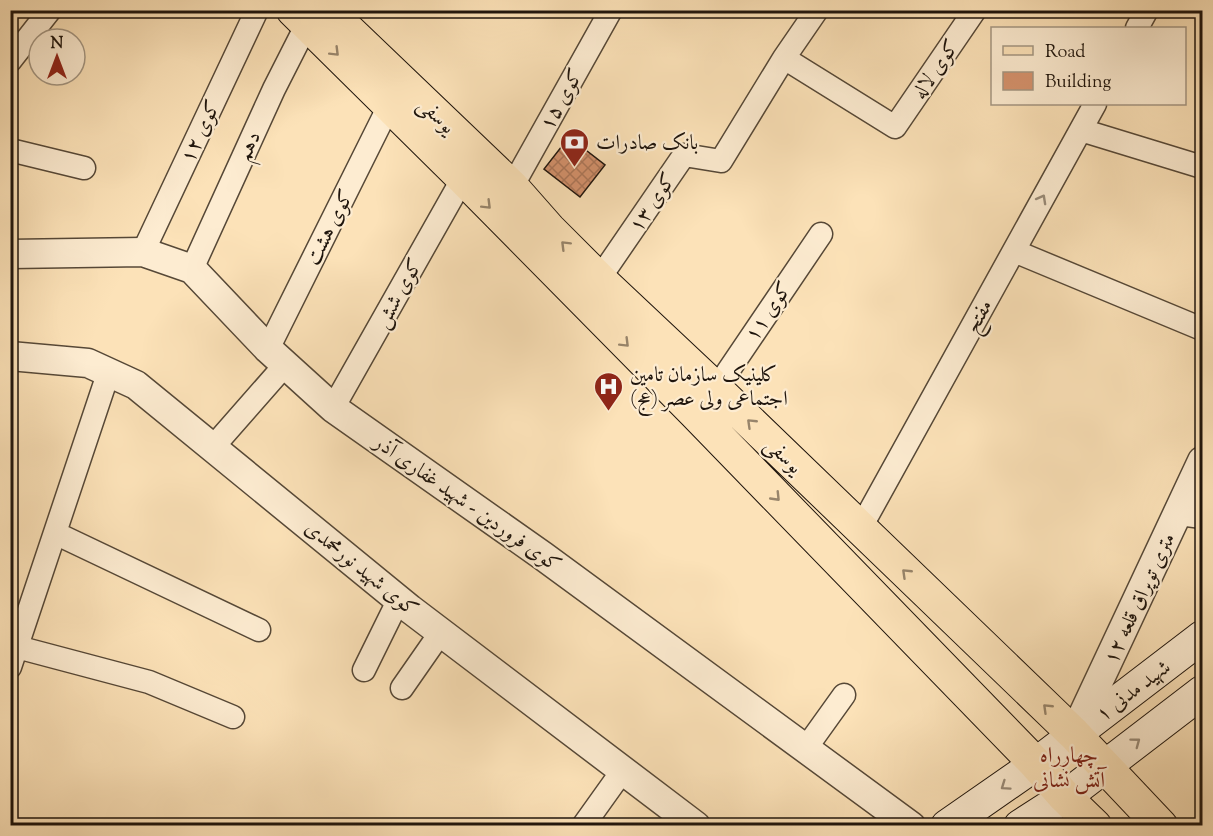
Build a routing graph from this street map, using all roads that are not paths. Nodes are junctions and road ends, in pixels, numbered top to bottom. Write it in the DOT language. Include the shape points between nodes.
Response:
graph roads {
  1 [pos="50,10"];
  2 [pos="257,10"];
  3 [pos="610,10"];
  4 [pos="817,10"];
  5 [pos="975,10"];
  6 [pos="1146,10"];
  7 [pos="309,15"];
  8 [pos="1138,27"];
  9 [pos="784,58"];
  10 [pos="10,61"];
  11 [pos="1094,105"];
  12 [pos="389,106"];
  13 [pos="1081,130"];
  14 [pos="10,150"];
  15 [pos="1203,167"];
  16 [pos="84,168"];
  17 [pos="463,178"];
  18 [pos="512,188"];
  19 [pos="821,234"];
  20 [pos="1014,250"];
  21 [pos="143,252"];
  22 [pos="10,254"];
  23 [pos="192,269"];
  24 [pos="599,279"];
  25 [pos="1203,329"];
  26 [pos="10,356"];
  27 [pos="276,357"];
  28 [pos="109,371"];
  29 [pos="716,388"];
  30 [pos="333,408"];
  31 [pos="695,413"];
  32 [pos="213,447"];
  33 [pos="1203,461"];
  34 [pos="1191,516"];
  35 [pos="860,529"];
  36 [pos="55,533"];
  37 [pos="399,599"];
  38 [pos="259,630"];
  39 [pos="441,632"];
  40 [pos="1203,637"];
  41 [pos="14,657"];
  42 [pos="364,670"];
  43 [pos="402,688"];
  44 [pos="1203,692"];
  45 [pos="844,695"];
  46 [pos="233,717"];
  47 [pos="1074,734"];
  48 [pos="806,748"];
  49 [pos="1036,764"];
  50 [pos="1104,766"];
  51 [pos="622,770"];
  52 [pos="1065,797"];
  53 [pos="583,825"];
  54 [pos="696,825"];
  55 [pos="911,825"];
  56 [pos="947,825"];
  57 [pos="1020,825"];
  58 [pos="1095,825"];
  59 [pos="1161,825"];
  1 -- 10 [label="street"];
  2 -- 21 [label="street, کوی ۱۲"];
  3 -- 18 [label="street, کوی ۱۵"];
  4 -- 9 [label="street"];
  5 -- 9 [label="street, کوی لاله" via="895,127"];
  6 -- 8 [label="street"];
  7 -- 12 [label="main road, یوسفی, one-way"];
  7 -- 18 [label="main road, یوسفی"];
  7 -- 23 [label="street, دهم"];
  9 -- 24 [label="street, کوی ۱۳" via="721,160 684,155"];
  11 -- 13 [label="street, مفتح"];
  12 -- 17 [label="main road, یوسفی"];
  12 -- 27 [label="street, کوی هشت"];
  13 -- 15 [label="street"];
  20 -- 13 [label="street, مفتح, one-way"];
  14 -- 16 [label="street"];
  17 -- 30 [label="street, کوی شش"];
  17 -- 31 [label="main road, یوسفی, one-way"];
  24 -- 18 [label="main road, یوسفی, one-way"];
  19 -- 29 [label="street, کوی ۱۱"];
  20 -- 25 [label="street"];
  20 -- 35 [label="street, مفتح"];
  21 -- 22 [label="street, کوی فروردین - شهید غفاری آذر"];
  21 -- 23 [label="street, کوی فروردین - شهید غفاری آذر"];
  23 -- 27 [label="street, کوی فروردین - شهید غفاری آذر"];
  24 -- 29 [label="main road, یوسفی"];
  26 -- 28 [label="street, کوی شهید نورمحمدی" via="88,363"];
  27 -- 30 [label="street, کوی فروردین - شهید غفاری آذر"];
  27 -- 32 [label="street, کوی هشت"];
  28 -- 32 [label="street, کوی شهید نورمحمدی" via="136,385"];
  28 -- 36 [label="street"];
  29 -- 31 [label="main road"];
  35 -- 29 [label="main road, یوسفی, one-way"];
  30 -- 48 [label="street, کوی فروردین - شهید غفاری آذر"];
  31 -- 49 [label="main road, یوسفی, one-way"];
  32 -- 37 [label="street, کوی شهید نورمحمدی"];
  33 -- 34 [label="street, ۱۲ متری توپراق قلعه"];
  34 -- 47 [label="street, ۱۲ متری توپراق قلعه"];
  47 -- 35 [label="main road, یوسفی, one-way"];
  36 -- 38 [label="street"];
  36 -- 41 [label="street"];
  37 -- 39 [label="street, کوی شهید نورمحمدی"];
  37 -- 42 [label="street"];
  39 -- 43 [label="street"];
  39 -- 51 [label="street, کوی شهید نورمحمدی"];
  40 -- 47 [label="main road, شهید مدنی ۱"];
  41 -- 46 [label="street" via="149,682"];
  50 -- 44 [label="main road, شهید مدنی ۱, one-way"];
  45 -- 48 [label="street"];
  47 -- 49 [label="main road, شهید مدنی ۱"];
  47 -- 50 [label="main road, یوسفی"];
  48 -- 55 [label="street, کوی فروردین - شهید غفاری آذر"];
  49 -- 52 [label="main road, یوسفی"];
  49 -- 56 [label="main road, شهید مدنی ۱, one-way"];
  50 -- 52 [label="main road, شهید مدنی ۱"];
  50 -- 59 [label="main road, یوسفی"];
  51 -- 53 [label="street"];
  51 -- 54 [label="street, کوی شهید نورمحمدی"];
  52 -- 57 [label="main road, شهید مدنی ۱"];
  52 -- 58 [label="main road, یوسفی"];
}
